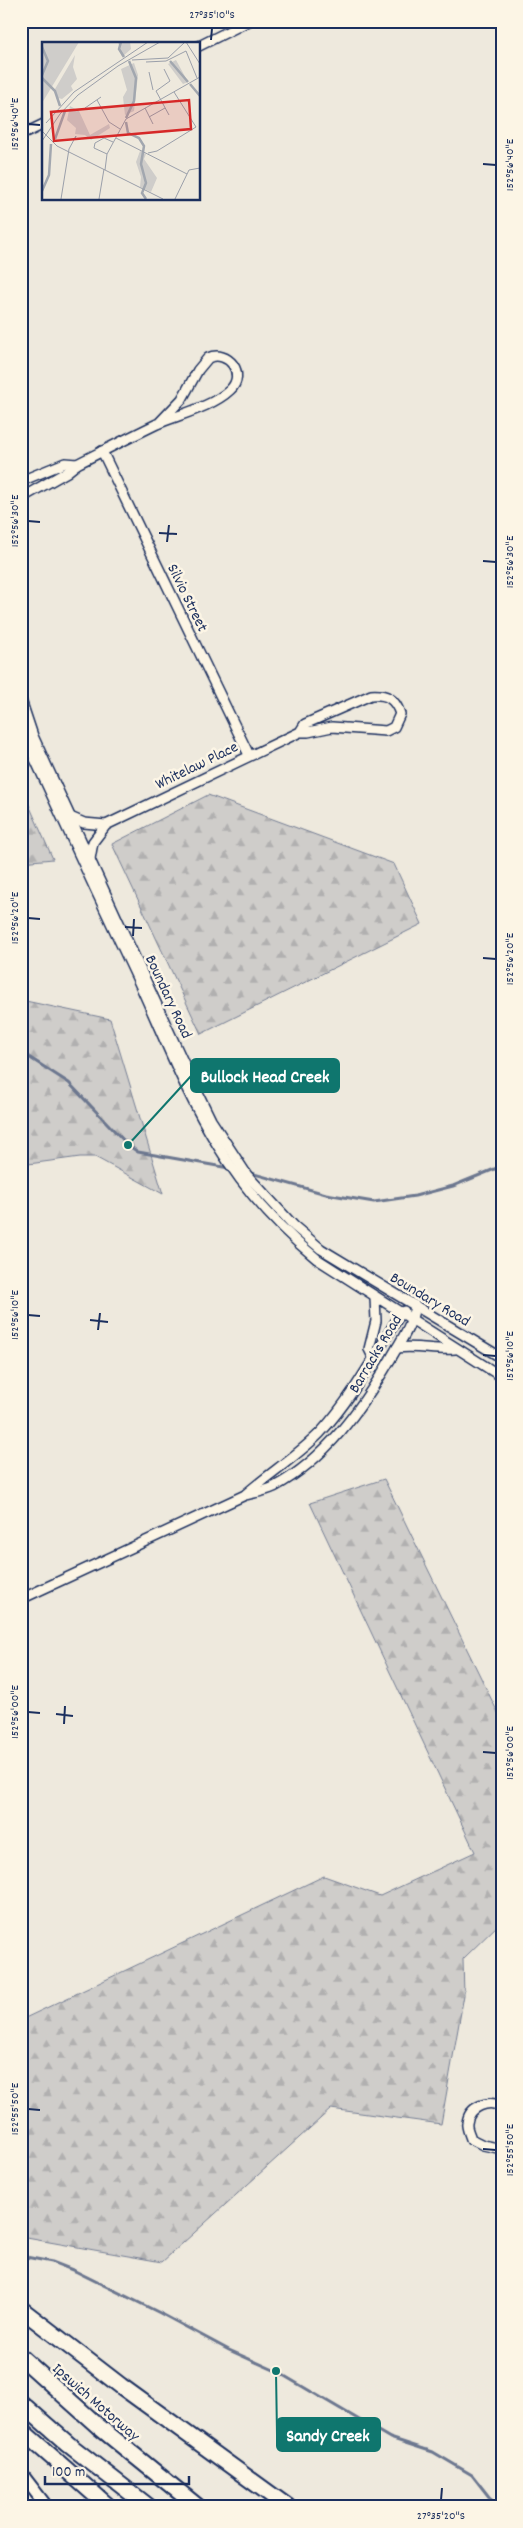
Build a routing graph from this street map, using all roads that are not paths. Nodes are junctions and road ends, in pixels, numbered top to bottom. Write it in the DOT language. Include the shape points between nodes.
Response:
graph roads {
  1 [pos="249,21"];
  2 [pos="200,46"];
  3 [pos="42,125"];
  4 [pos="21,135"];
  5 [pos="159,423"];
  6 [pos="102,451"];
  7 [pos="77,464"];
  8 [pos="21,481"];
  9 [pos="21,498"];
  10 [pos="21,700"];
  11 [pos="21,729"];
  12 [pos="300,732"];
  13 [pos="249,755"];
  14 [pos="70,817"];
  15 [pos="106,825"];
  16 [pos="90,860"];
  17 [pos="188,1079"];
  18 [pos="273,1212"];
  19 [pos="375,1297"];
  20 [pos="416,1305"];
  21 [pos="401,1313"];
  22 [pos="413,1321"];
  23 [pos="397,1348"];
  24 [pos="455,1349"];
  25 [pos="373,1357"];
  26 [pos="502,1358"];
  27 [pos="502,1377"];
  28 [pos="245,1495"];
  29 [pos="21,1600"];
  30 [pos="502,2107"];
  31 [pos="502,2149"];
  32 [pos="21,2309"];
  33 [pos="21,2357"];
  34 [pos="21,2404"];
  35 [pos="21,2430"];
  36 [pos="21,2473"];
  37 [pos="276,2496"];
  38 [pos="47,2507"];
  39 [pos="109,2507"];
  40 [pos="149,2507"];
  41 [pos="198,2507"];
  42 [pos="288,2507"];
  43 [pos="298,2507"];
  1 -- 2 [label="street"];
  3 -- 4 [label="street"];
  5 -- 5 [label="street" via="182,398 204,361 214,355 232,362 237,371 236,382 229,390 176,418"];
  5 -- 6 [label="street"];
  6 -- 7 [label="street"];
  6 -- 13 [label="street, Silvio Street"];
  7 -- 8 [label="street" via="65,463"];
  7 -- 9 [label="street"];
  10 -- 14 [label="street, Boundary Road" via="33,736"];
  11 -- 17 [label="street, Boundary Road"];
  12 -- 12 [label="street, Whitelaw Place" via="305,724 370,695 382,694 392,699 400,714 394,727 386,732 332,727"];
  12 -- 13 [label="street, Whitelaw Place"];
  13 -- 15 [label="street, Whitelaw Place"];
  14 -- 15 [label="street" via="84,823"];
  14 -- 16 [label="street, Boundary Road"];
  15 -- 16 [label="street" via="93,842"];
  16 -- 17 [label="street, Boundary Road"];
  17 -- 18 [label="street, Boundary Road" via="228,1147"];
  18 -- 19 [label="street, Boundary Road" via="316,1259"];
  18 -- 20 [label="street, Boundary Road" via="321,1249"];
  19 -- 21 [label="street, Boundary Road"];
  19 -- 25 [label="street" via="376,1321 369,1349"];
  20 -- 21 [label="street, Barracks Road"];
  20 -- 22 [label="street, Barracks Road"];
  20 -- 26 [label="street, Boundary Road"];
  21 -- 22 [label="street, Boundary Road"];
  21 -- 25 [label="street, Barracks Road"];
  22 -- 23 [label="street, Barracks Road"];
  22 -- 24 [label="street, Boundary Road"];
  23 -- 24 [label="street"];
  23 -- 28 [label="street, Barracks Road" via="372,1391 341,1432 317,1456 273,1488"];
  24 -- 27 [label="street, Boundary Road"];
  25 -- 28 [label="street, Barracks Road" via="320,1432 293,1458"];
  28 -- 29 [label="street, Barracks Road"];
  30 -- 31 [label="street" via="496,2103 483,2104 471,2112 466,2124 471,2139"];
  32 -- 37 [label="highway" via="121,2386"];
  33 -- 41 [label="highway, Ipswich Motorway" via="98,2426"];
  34 -- 40 [label="highway"];
  35 -- 39 [label="highway"];
  36 -- 38 [label="street"];
  37 -- 42 [label="highway"];
  37 -- 43 [label="highway"];
}
